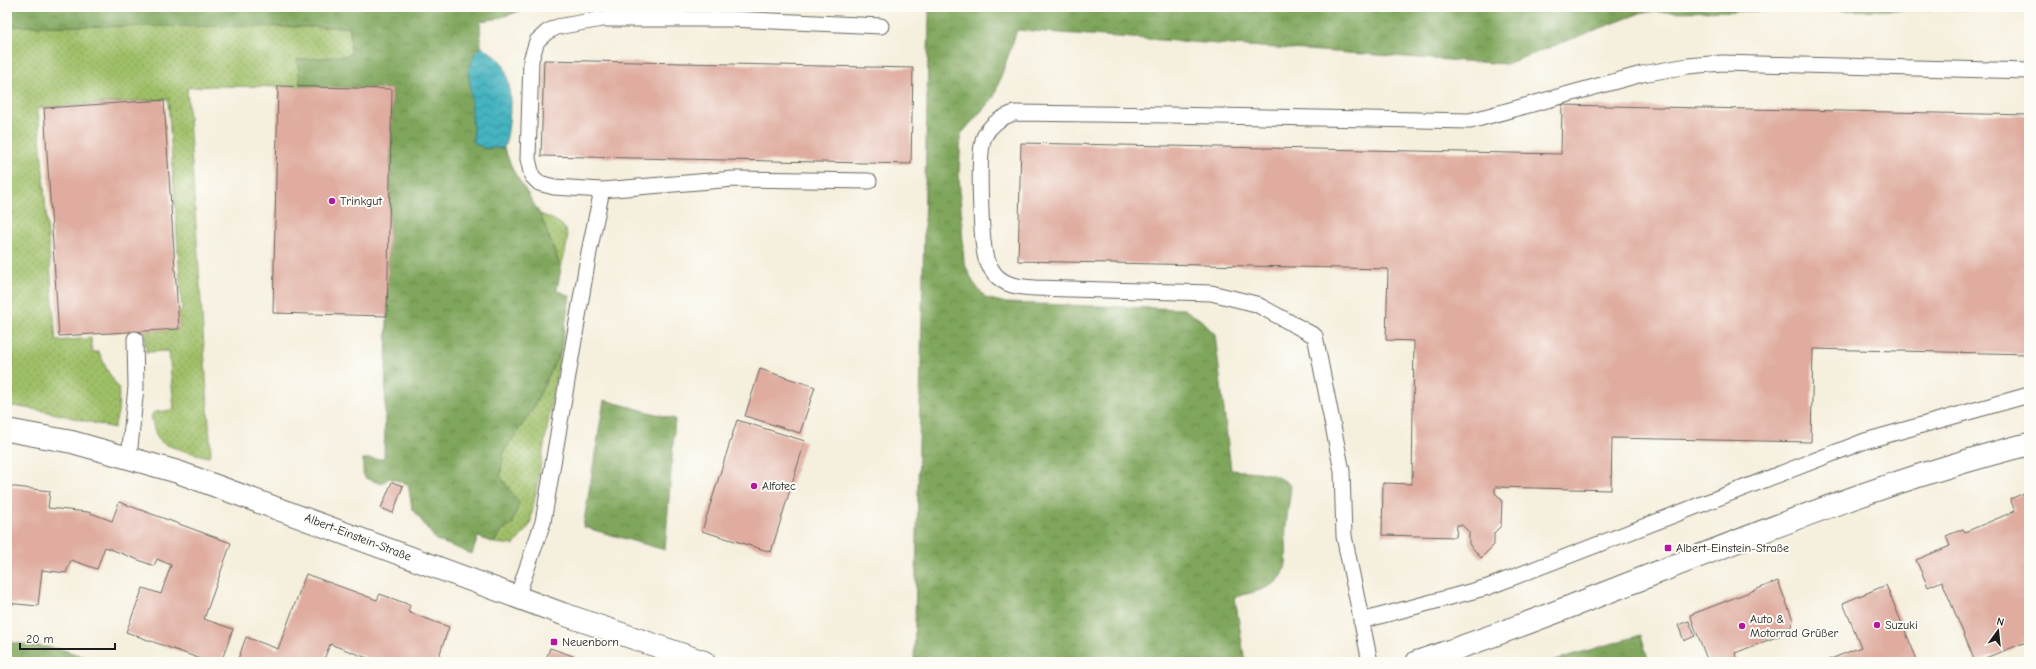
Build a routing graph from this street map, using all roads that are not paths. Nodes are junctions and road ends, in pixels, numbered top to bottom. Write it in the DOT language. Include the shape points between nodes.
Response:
graph roads {
  1 [pos="881,26"];
  2 [pos="2029,70"];
  3 [pos="868,181"];
  4 [pos="602,190"];
  5 [pos="135,339"];
  6 [pos="2029,395"];
  7 [pos="7,430"];
  8 [pos="2029,444"];
  9 [pos="129,457"];
  10 [pos="517,597"];
  11 [pos="1361,621"];
  12 [pos="704,662"];
  13 [pos="1370,662"];
  14 [pos="1417,662"];
  1 -- 4 [label="lane" via="730,19 602,19 557,27 547,32 537,41 531,60 528,159 532,176 539,183 554,187"];
  2 -- 11 [label="lane" via="1722,63 1688,66 1642,74 1470,122 1169,114 1014,113 998,121 984,137 981,151 981,185 986,258 994,274 1003,281 1015,287 1211,293 1256,304 1315,336 1342,471 1344,536"];
  3 -- 4 [label="lane" via="734,179"];
  4 -- 10 [label="lane" via="543,522"];
  5 -- 9 [label="lane" via="136,387"];
  6 -- 11 [label="lane" via="1865,441 1488,587"];
  7 -- 9 [label="street, Albert-Einstein-Straße" via="72,442"];
  8 -- 14 [label="street" via="1924,473 1842,501 1536,621"];
  9 -- 10 [label="street, Albert-Einstein-Straße" via="225,488"];
  10 -- 12 [label="street, Albert-Einstein-Straße"];
  11 -- 13 [label="lane"];
}
